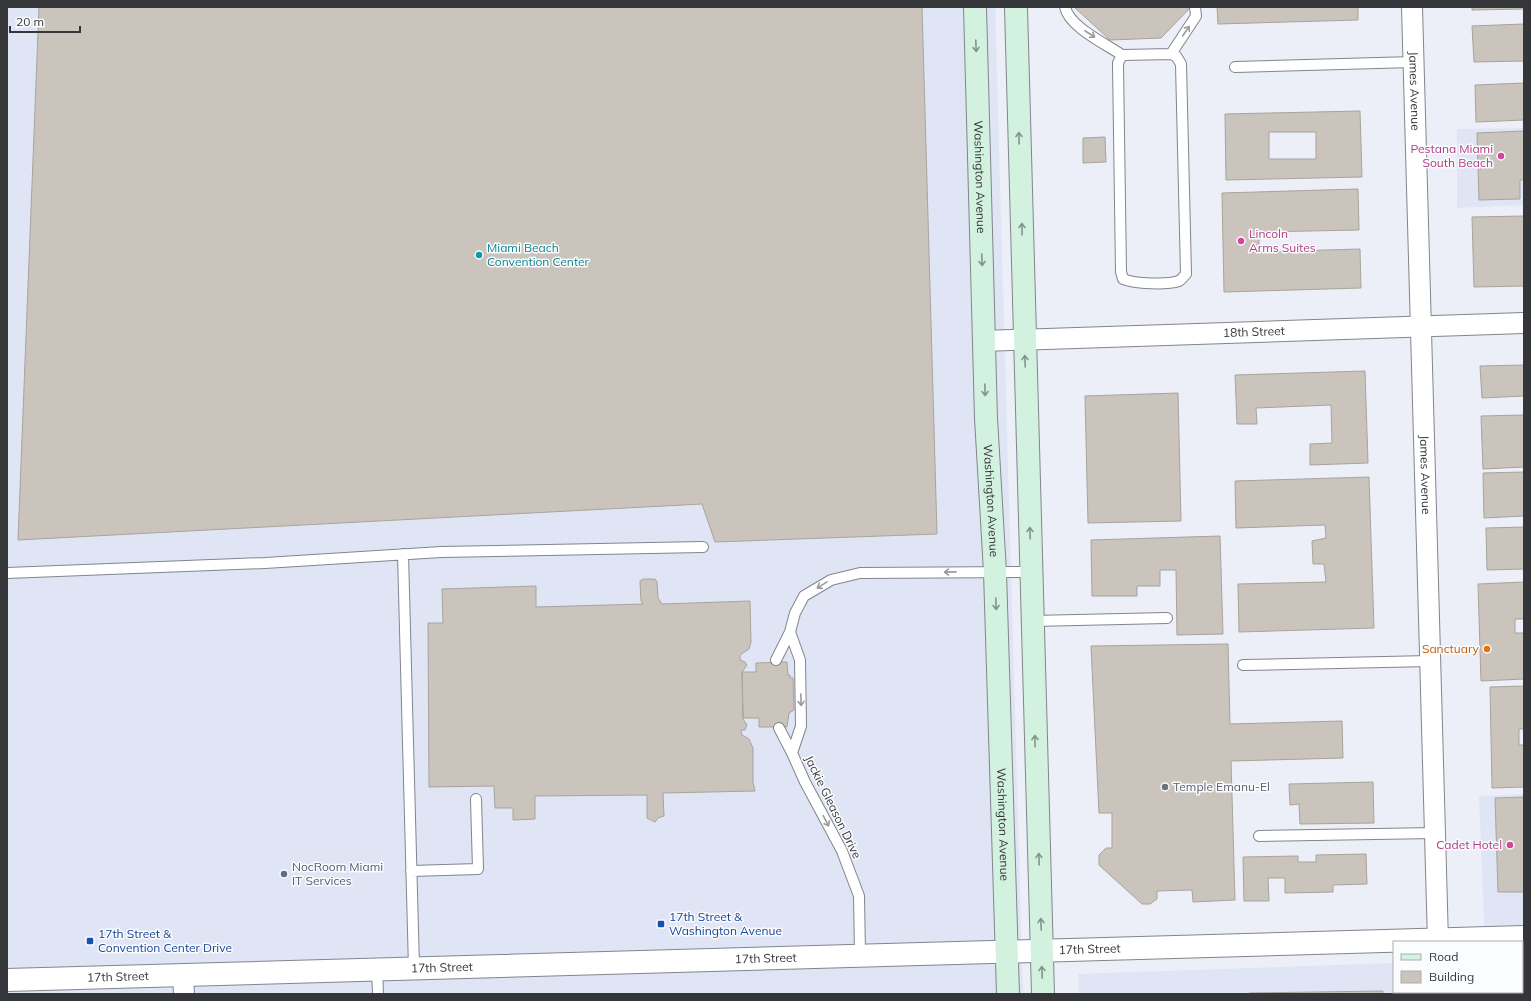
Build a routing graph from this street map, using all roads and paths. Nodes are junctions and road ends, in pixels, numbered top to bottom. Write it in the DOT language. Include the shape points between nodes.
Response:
graph roads {
  1 [pos="975,7"];
  2 [pos="1016,7"];
  3 [pos="1065,7"];
  4 [pos="1195,7"];
  5 [pos="1412,7"];
  6 [pos="1171,54"];
  7 [pos="1122,55"];
  8 [pos="1414,62"];
  9 [pos="1235,67"];
  10 [pos="1524,323"];
  11 [pos="1421,326"];
  12 [pos="1024,339"];
  13 [pos="984,342"];
  14 [pos="703,547"];
  15 [pos="403,554"];
  16 [pos="994,572"];
  17 [pos="1031,572"];
  18 [pos="7,573"];
  19 [pos="1168,618"];
  20 [pos="1032,621"];
  21 [pos="790,632"];
  22 [pos="776,660"];
  23 [pos="1430,661"];
  24 [pos="1243,666"];
  25 [pos="779,728"];
  26 [pos="792,753"];
  27 [pos="476,799"];
  28 [pos="1435,833"];
  29 [pos="1259,836"];
  30 [pos="411,871"];
  31 [pos="1524,937"];
  32 [pos="1438,941"];
  33 [pos="1393,942"];
  34 [pos="1042,950"];
  35 [pos="1007,951"];
  36 [pos="860,955"];
  37 [pos="414,968"];
  38 [pos="376,969"];
  39 [pos="7,980"];
  40 [pos="183,984"];
  41 [pos="378,994"];
  42 [pos="1008,994"];
  43 [pos="1043,994"];
  1 -- 13 [label="main road, Washington Avenue, one-way"];
  12 -- 2 [label="main road, one-way"];
  3 -- 7 [label="lane, one-way" via="1073,23"];
  6 -- 4 [label="lane, one-way" via="1196,16"];
  5 -- 8 [label="street, James Avenue"];
  6 -- 7 [label="lane"];
  6 -- 7 [label="lane" via="1176,56 1181,64 1186,274 1181,280 1174,282 1131,282 1123,280 1121,272 1118,64"];
  8 -- 9 [label="lane"];
  8 -- 11 [label="street, James Avenue"];
  10 -- 11 [label="street, 18th Street"];
  11 -- 12 [label="street, 18th Street"];
  11 -- 23 [label="street, James Avenue"];
  12 -- 13 [label="street, 18th Street"];
  17 -- 12 [label="main road, one-way"];
  13 -- 16 [label="main road, Washington Avenue, one-way"];
  14 -- 15 [label="lane"];
  15 -- 18 [label="lane" via="265,563"];
  15 -- 30 [label="lane"];
  16 -- 17 [label="lane"];
  16 -- 21 [label="lane, one-way" via="860,574 831,580 804,596 795,613"];
  16 -- 35 [label="main road, Washington Avenue, one-way"];
  17 -- 20 [label="main road"];
  19 -- 20 [label="lane"];
  34 -- 20 [label="main road, one-way"];
  21 -- 22 [label="lane"];
  21 -- 26 [label="lane, Jackie Gleason Drive, one-way" via="800,660 802,726"];
  23 -- 24 [label="lane"];
  23 -- 28 [label="street, James Avenue"];
  25 -- 26 [label="lane"];
  26 -- 36 [label="lane, Jackie Gleason Drive, one-way" via="842,851 859,896"];
  27 -- 30 [label="lane" via="478,869"];
  28 -- 29 [label="lane"];
  28 -- 32 [label="street, James Avenue"];
  30 -- 37 [label="lane"];
  31 -- 32 [label="street, 17th Street"];
  33 -- 34 [label="street, 17th Street"];
  34 -- 35 [label="street, 17th Street"];
  43 -- 34 [label="main road, one-way"];
  35 -- 36 [label="street, 17th Street"];
  35 -- 42 [label="main road, Washington Avenue"];
  36 -- 37 [label="street, 17th Street"];
  37 -- 38 [label="street, 17th Street"];
  38 -- 40 [label="street, 17th Street"];
  38 -- 41 [label="lane"];
  39 -- 40 [label="street, 17th Street"];
}
